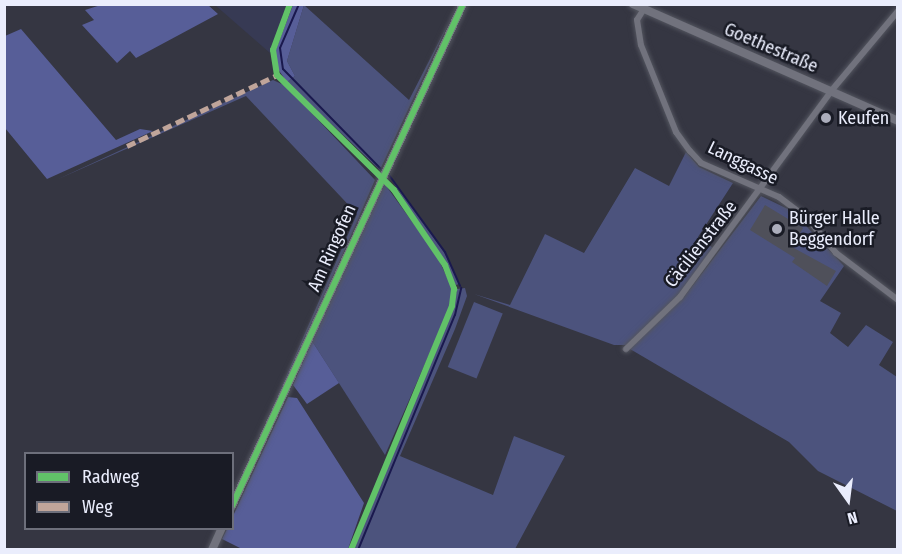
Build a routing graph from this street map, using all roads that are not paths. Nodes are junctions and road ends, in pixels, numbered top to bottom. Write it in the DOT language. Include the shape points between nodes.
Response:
graph roads {
  1 [pos="463,4"];
  2 [pos="633,4"];
  3 [pos="897,11"];
  4 [pos="642,12"];
  5 [pos="832,90"];
  6 [pos="897,121"];
  7 [pos="761,189"];
  8 [pos="897,300"];
  9 [pos="626,349"];
  10 [pos="234,502"];
  11 [pos="221,530"];
  12 [pos="212,549"];
  1 -- 10 [label="street, Am Ringofen"];
  2 -- 4 [label="street, Goethestraße"];
  3 -- 5 [label="street, Cäcilienstraße"];
  4 -- 5 [label="street, Goethestraße"];
  4 -- 7 [label="street, Langgasse" via="637,20 641,45 676,132 701,163"];
  5 -- 6 [label="street, Goethestraße"];
  5 -- 7 [label="street, Cäcilienstraße"];
  7 -- 8 [label="street, Langgasse" via="808,219 836,253"];
  7 -- 9 [label="street, Cäcilienstraße" via="680,297"];
  11 -- 12 [label="street"];
}
